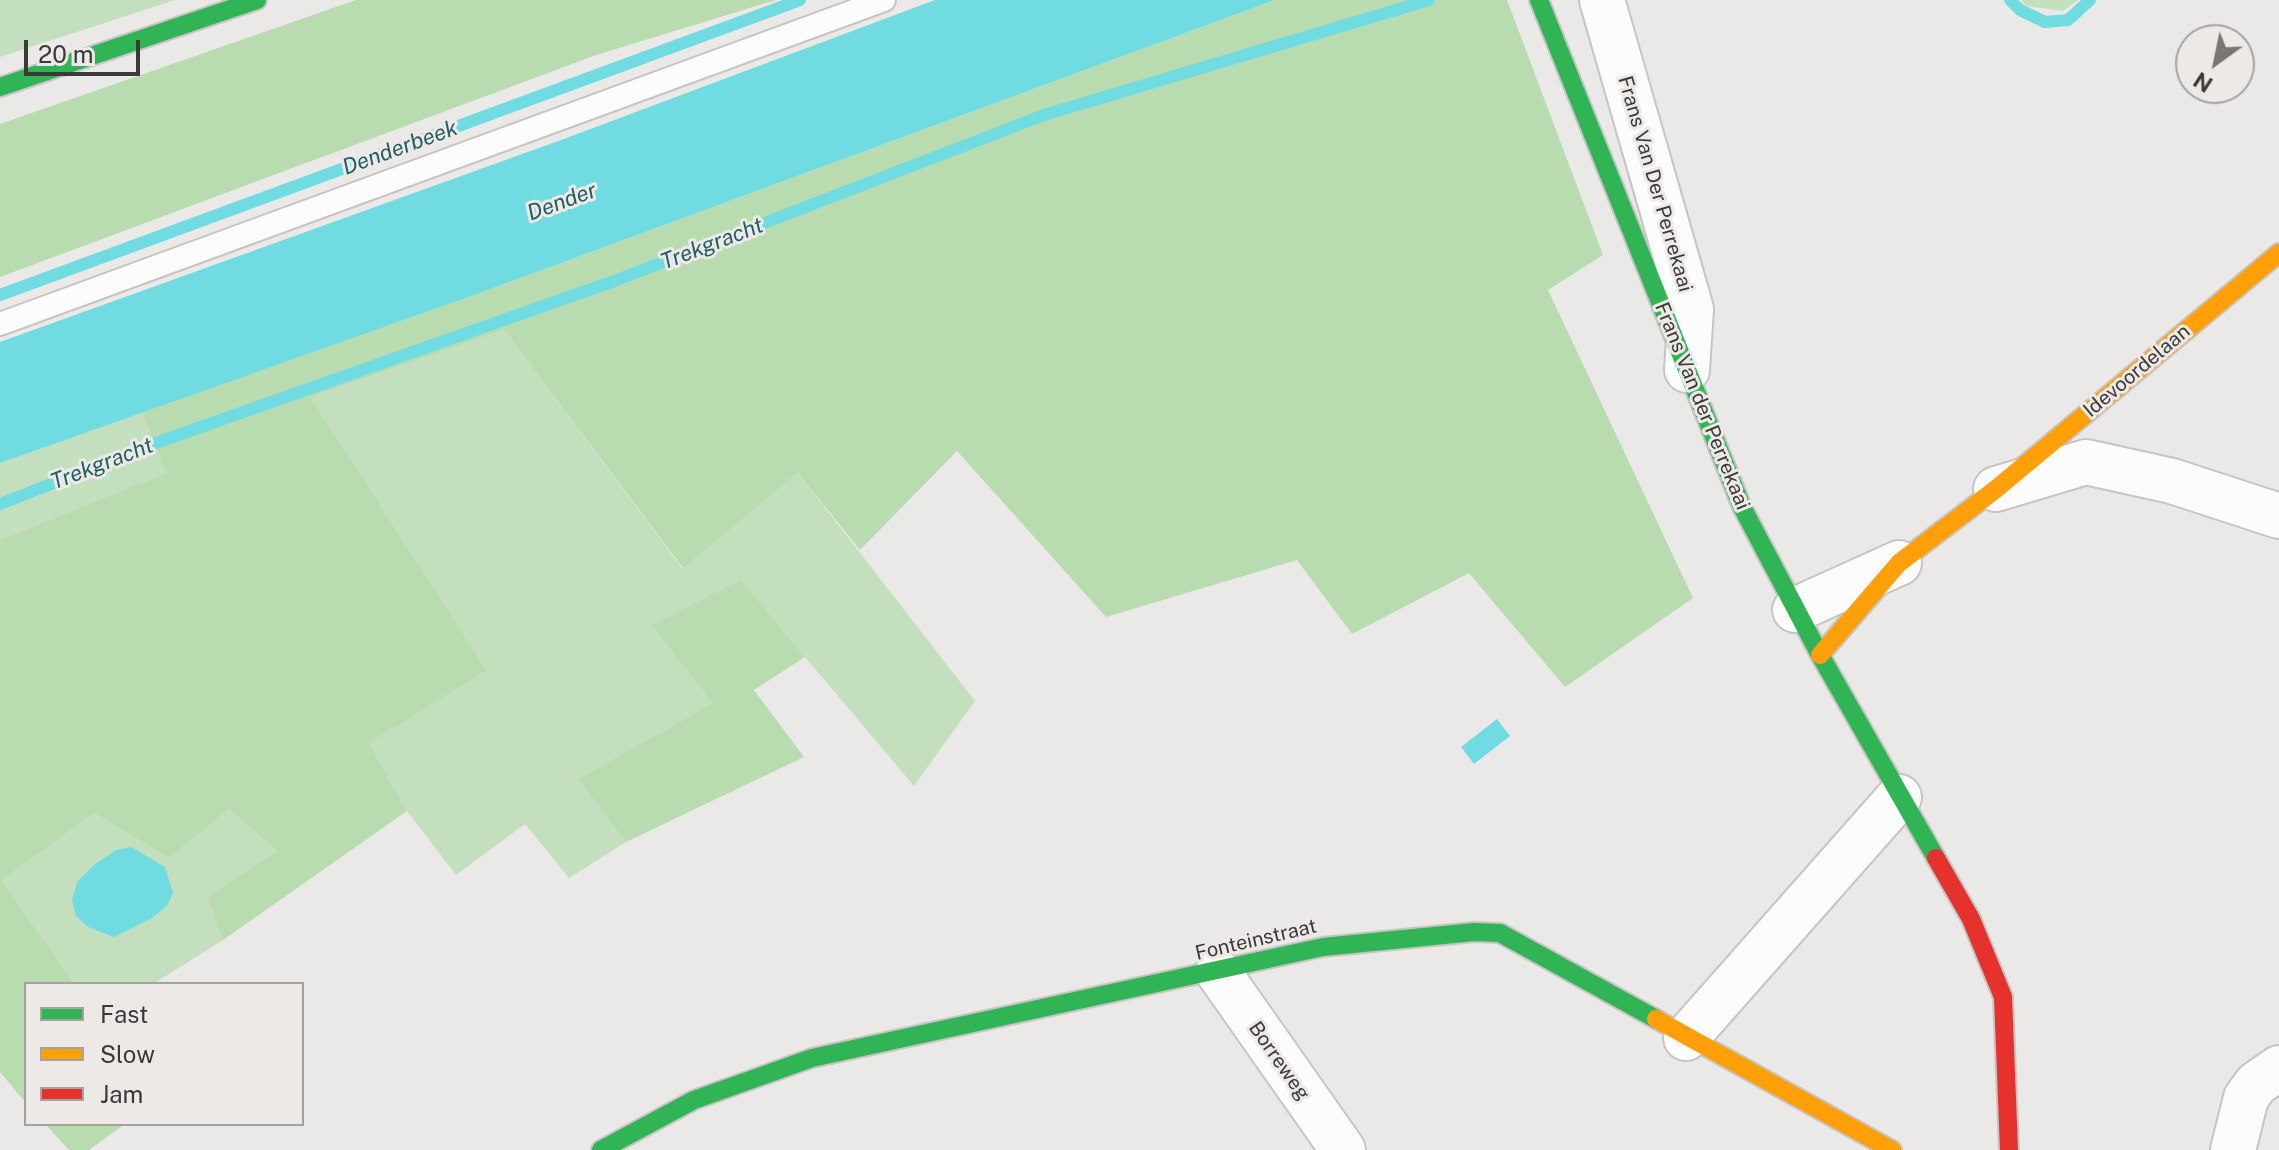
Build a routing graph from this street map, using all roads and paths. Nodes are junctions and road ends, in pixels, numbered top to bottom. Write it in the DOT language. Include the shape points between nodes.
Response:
graph roads {
  1 [pos="257,0"];
  2 [pos="884,0"];
  3 [pos="1539,0"];
  4 [pos="1602,0"];
  5 [pos="0,87"];
  6 [pos="2279,253"];
  7 [pos="0,324"];
  8 [pos="1687,370"];
  9 [pos="1996,489"];
  10 [pos="2279,516"];
  11 [pos="1899,563"];
  12 [pos="1795,610"];
  13 [pos="1820,655"];
  14 [pos="1899,797"];
  15 [pos="1218,972"];
  16 [pos="1686,1038"];
  17 [pos="2279,1068"];
  18 [pos="601,1150"];
  19 [pos="1343,1150"];
  20 [pos="1892,1150"];
  21 [pos="2009,1150"];
  22 [pos="2233,1150"];
  1 -- 5 [label="street"];
  2 -- 7 [label="lane"];
  3 -- 8 [label="street, Frans Van der Perrekaai"];
  4 -- 8 [label="street, Frans Van Der Perrekaai" via="1691,309"];
  6 -- 9 [label="street, Idevoordelaan"];
  8 -- 12 [label="street, Frans Van der Perrekaai" via="1742,507"];
  9 -- 10 [label="street, Idevoordelaan" via="2086,462 2172,481"];
  9 -- 11 [label="street, Idevoordelaan"];
  11 -- 12 [label="street, Idevoordelaan"];
  11 -- 13 [label="street, Idevoordelaan"];
  12 -- 13 [label="street, Frans Van der Perrekaai"];
  13 -- 14 [label="street, Frans Van der Perrekaai"];
  14 -- 16 [label="street"];
  14 -- 21 [label="street, Frans Van der Perrekaai" via="1971,919 2003,997"];
  15 -- 16 [label="street, Fonteinstraat" via="1323,947 1449,933 1500,933"];
  15 -- 18 [label="street, Fonteinstraat" via="812,1058 694,1100"];
  15 -- 19 [label="street, Borreweg"];
  16 -- 20 [label="street, Fonteinstraat"];
  17 -- 22 [label="street" via="2246,1098"];
}
